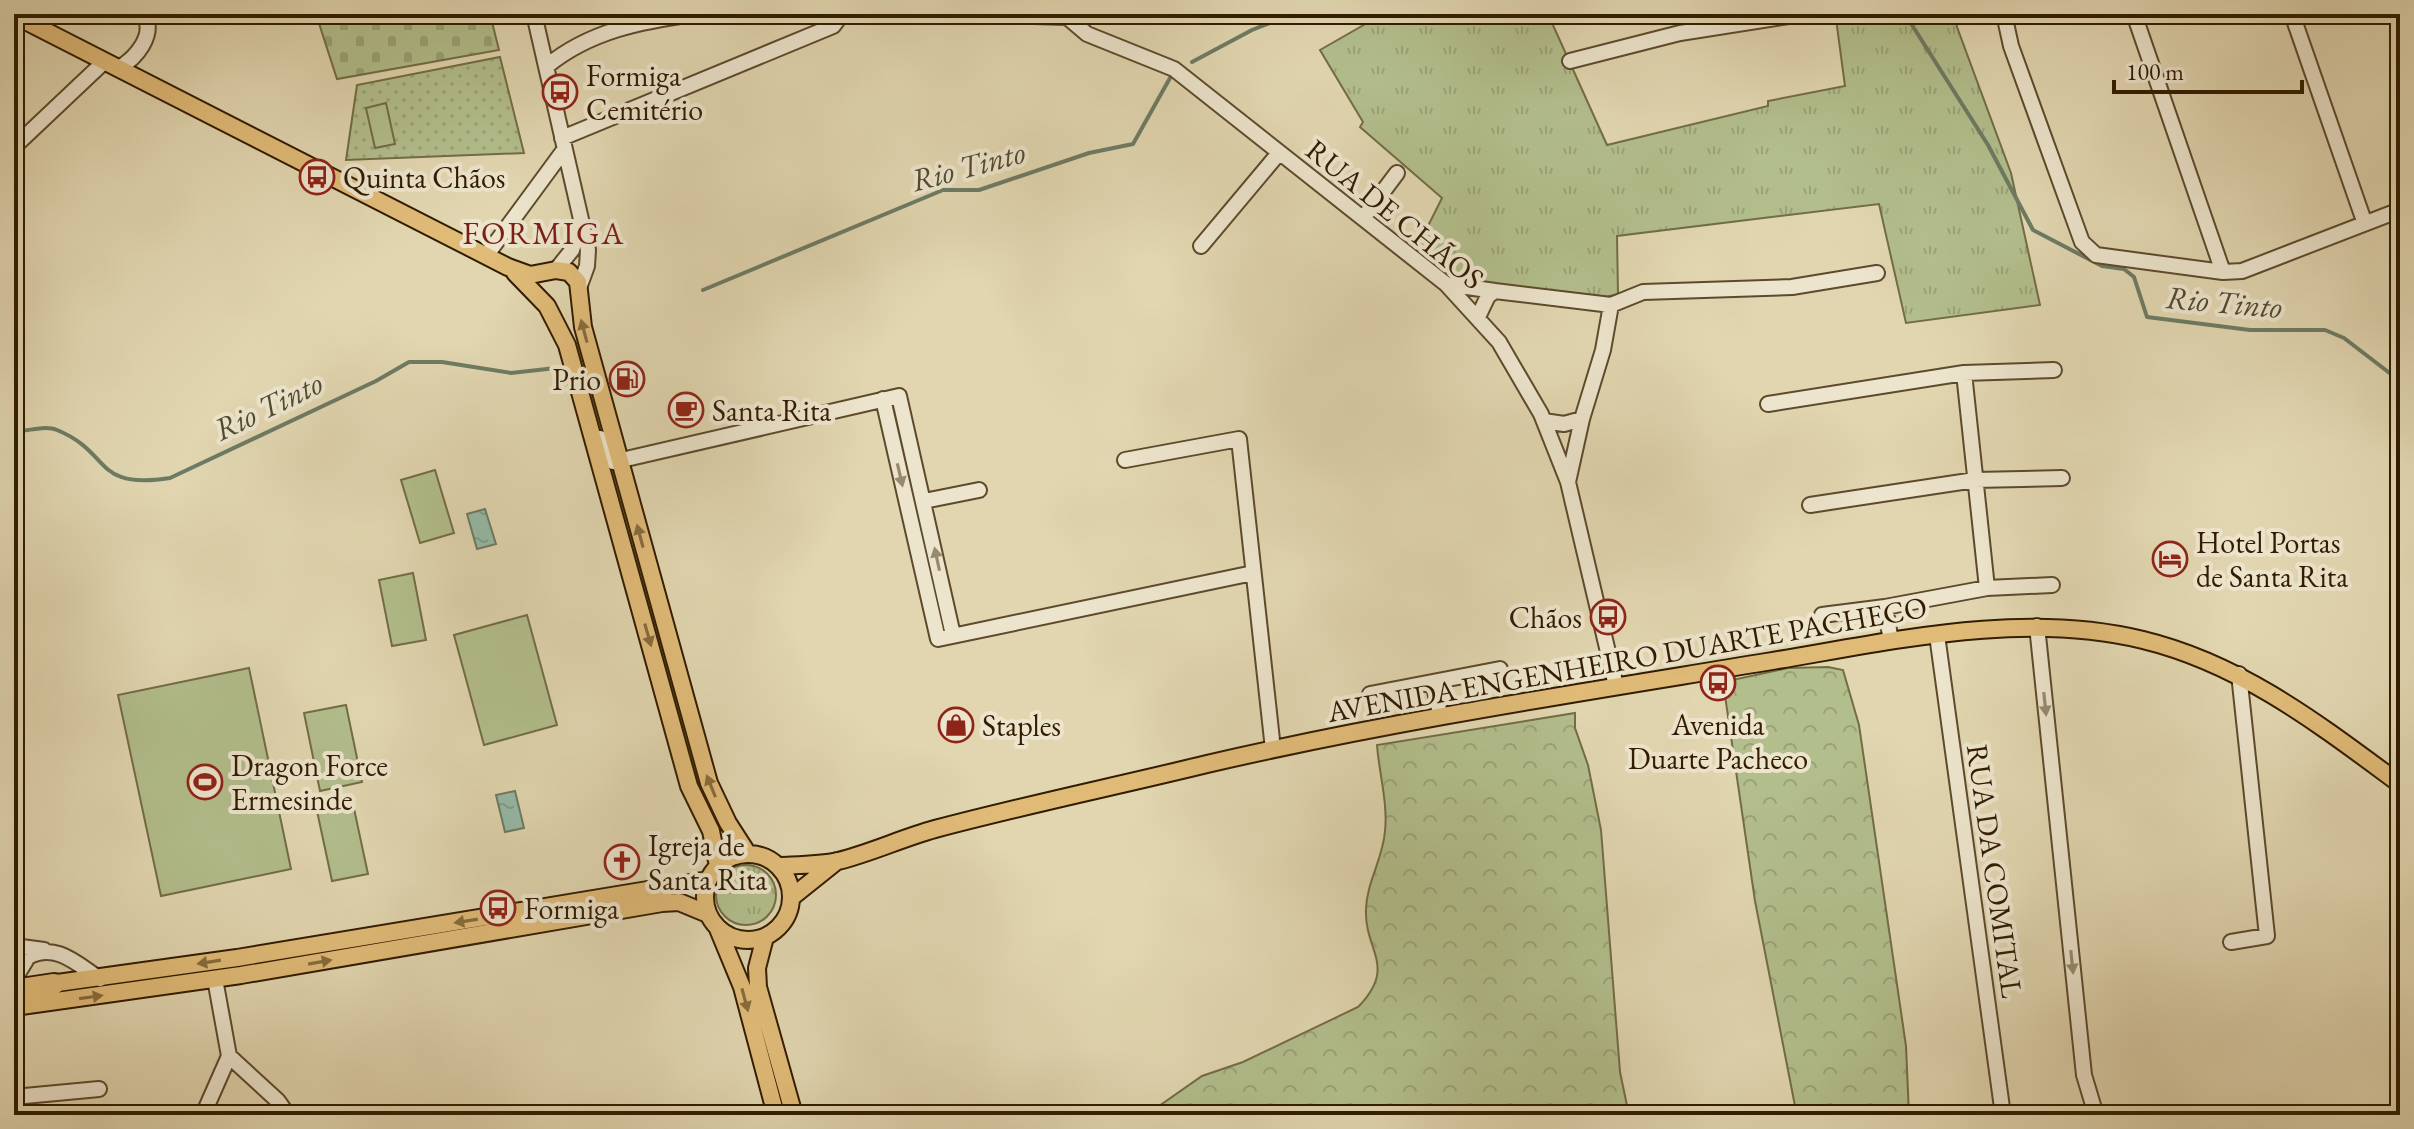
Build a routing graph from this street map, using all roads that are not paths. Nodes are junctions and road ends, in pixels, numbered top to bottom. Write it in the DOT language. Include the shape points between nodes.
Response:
graph roads {
  1 [pos="144,14"];
  2 [pos="534,14"];
  3 [pos="695,14"];
  4 [pos="842,14"];
  5 [pos="970,14"];
  6 [pos="1085,14"];
  7 [pos="1801,14"];
  8 [pos="2004,14"];
  9 [pos="2134,14"];
  10 [pos="2292,14"];
  11 [pos="14,15"];
  12 [pos="1067,17"];
  13 [pos="540,42"];
  14 [pos="572,46"];
  15 [pos="1570,61"];
  16 [pos="112,64"];
  17 [pos="547,66"];
  18 [pos="563,144"];
  19 [pos="14,147"];
  20 [pos="1279,153"];
  21 [pos="1397,173"];
  22 [pos="2400,210"];
  23 [pos="579,212"];
  24 [pos="1364,217"];
  25 [pos="2364,221"];
  26 [pos="1201,246"];
  27 [pos="486,256"];
  28 [pos="508,267"];
  29 [pos="553,271"];
  30 [pos="2223,272"];
  31 [pos="1877,273"];
  32 [pos="1446,284"];
  33 [pos="579,291"];
  34 [pos="1495,291"];
  35 [pos="545,303"];
  36 [pos="1611,305"];
  37 [pos="1478,317"];
  38 [pos="2054,370"];
  39 [pos="1964,373"];
  40 [pos="883,399"];
  41 [pos="1768,404"];
  42 [pos="1582,419"];
  43 [pos="1544,421"];
  44 [pos="588,425"];
  45 [pos="1125,460"];
  46 [pos="619,461"];
  47 [pos="2062,478"];
  48 [pos="1975,480"];
  49 [pos="1568,482"];
  50 [pos="979,490"];
  51 [pos="924,501"];
  52 [pos="1810,505"];
  53 [pos="612,506"];
  54 [pos="1253,573"];
  55 [pos="2052,585"];
  56 [pos="1987,588"];
  57 [pos="1885,607"];
  58 [pos="1822,615"];
  59 [pos="2037,626"];
  60 [pos="953,635"];
  61 [pos="1937,635"];
  62 [pos="1891,641"];
  63 [pos="1500,669"];
  64 [pos="2239,674"];
  65 [pos="1433,682"];
  66 [pos="1616,686"];
  67 [pos="1370,694"];
  68 [pos="1440,714"];
  69 [pos="1273,749"];
  70 [pos="2400,784"];
  71 [pos="748,854"];
  72 [pos="837,861"];
  73 [pos="779,866"];
  74 [pos="713,873"];
  75 [pos="792,897"];
  76 [pos="713,921"];
  77 [pos="765,937"];
  78 [pos="2231,942"];
  79 [pos="14,946"];
  80 [pos="48,950"];
  81 [pos="17,963"];
  82 [pos="100,979"];
  83 [pos="215,979"];
  84 [pos="14,980"];
  85 [pos="54,984"];
  86 [pos="14,989"];
  87 [pos="14,1007"];
  88 [pos="229,1056"];
  89 [pos="99,1089"];
  90 [pos="14,1097"];
  91 [pos="203,1115"];
  92 [pos="288,1115"];
  93 [pos="776,1115"];
  94 [pos="794,1115"];
  95 [pos="2003,1115"];
  96 [pos="2096,1115"];
  1 -- 16 [label="street" via="146,36 135,59"];
  2 -- 13 [label="street"];
  3 -- 14 [label="street" via="630,26"];
  4 -- 18 [label="street" via="833,26"];
  5 -- 12 [label="street"];
  6 -- 12 [label="street"];
  7 -- 15 [label="street" via="1731,23"];
  8 -- 30 [label="street" via="2082,242 2096,255"];
  9 -- 30 [label="street"];
  10 -- 25 [label="street"];
  11 -- 16 [label="main road"];
  12 -- 20 [label="street, RUA DE CHÃOS" via="1087,34 1174,69"];
  13 -- 14 [label="street"];
  13 -- 17 [label="street"];
  14 -- 17 [label="street"];
  16 -- 19 [label="street"];
  16 -- 27 [label="main road"];
  17 -- 18 [label="street"];
  18 -- 23 [label="street"];
  18 -- 27 [label="street"];
  20 -- 24 [label="street, RUA DE CHÃOS"];
  20 -- 26 [label="street"];
  21 -- 24 [label="street"];
  22 -- 25 [label="street"];
  23 -- 29 [label="street" via="572,250"];
  23 -- 33 [label="street" via="588,250"];
  24 -- 32 [label="street, RUA DE CHÃOS"];
  25 -- 30 [label="street" via="2242,271"];
  27 -- 28 [label="main road"];
  28 -- 29 [label="main road" via="530,275"];
  28 -- 35 [label="main road"];
  29 -- 33 [label="main road" via="569,272"];
  29 -- 35 [label="main road" via="541,282"];
  31 -- 36 [label="street" via="1792,287 1643,292"];
  32 -- 34 [label="street"];
  32 -- 37 [label="street, RUA DE CHÃOS"];
  33 -- 35 [label="main road" via="566,308"];
  46 -- 33 [label="main road, one-way" via="580,317"];
  34 -- 36 [label="street"];
  34 -- 37 [label="street"];
  35 -- 44 [label="main road" via="567,345"];
  36 -- 42 [label="street"];
  37 -- 43 [label="street, RUA DE CHÃOS" via="1525,383"];
  38 -- 39 [label="street"];
  39 -- 41 [label="street"];
  39 -- 48 [label="street"];
  40 -- 46 [label="street"];
  40 -- 51 [label="street" via="899,396"];
  40 -- 60 [label="street, one-way" via="938,639"];
  42 -- 43 [label="street" via="1564,424"];
  42 -- 49 [label="street"];
  43 -- 49 [label="street, RUA DE CHÃOS"];
  44 -- 46 [label="street" via="608,459"];
  44 -- 53 [label="main road"];
  45 -- 54 [label="street" via="1239,439"];
  46 -- 53 [label="street" via="611,468"];
  71 -- 46 [label="main road, one-way" via="709,783"];
  47 -- 48 [label="street"];
  48 -- 52 [label="street"];
  48 -- 56 [label="street"];
  49 -- 66 [label="street, RUA DE CHÃOS"];
  50 -- 51 [label="street"];
  60 -- 51 [label="street, one-way"];
  53 -- 74 [label="main road, one-way" via="689,786 711,831"];
  54 -- 60 [label="street"];
  54 -- 69 [label="street"];
  55 -- 56 [label="street"];
  56 -- 57 [label="street"];
  57 -- 58 [label="street"];
  57 -- 62 [label="street"];
  59 -- 61 [label="main road, AVENIDA ENGENHEIRO DUARTE PACHECO"];
  59 -- 64 [label="main road, AVENIDA ENGENHEIRO DUARTE PACHECO" via="2148,641"];
  59 -- 96 [label="street, one-way" via="2084,1075"];
  61 -- 62 [label="main road, AVENIDA ENGENHEIRO DUARTE PACHECO"];
  61 -- 95 [label="street, RUA DA COMITAL"];
  62 -- 66 [label="main road, AVENIDA ENGENHEIRO DUARTE PACHECO"];
  63 -- 65 [label="street"];
  64 -- 70 [label="main road, AVENIDA ENGENHEIRO DUARTE PACHECO"];
  64 -- 78 [label="street" via="2267,936"];
  65 -- 67 [label="street"];
  65 -- 68 [label="street"];
  66 -- 68 [label="main road, AVENIDA ENGENHEIRO DUARTE PACHECO"];
  68 -- 69 [label="main road, AVENIDA ENGENHEIRO DUARTE PACHECO"];
  69 -- 72 [label="main road, AVENIDA ENGENHEIRO DUARTE PACHECO" via="932,830"];
  71 -- 73 [label="main road"];
  71 -- 74 [label="main road" via="732,857"];
  72 -- 73 [label="main road, AVENIDA ENGENHEIRO DUARTE PACHECO"];
  72 -- 75 [label="main road, AVENIDA ENGENHEIRO DUARTE PACHECO"];
  73 -- 75 [label="main road"];
  74 -- 76 [label="main road" via="705,897"];
  74 -- 82 [label="main road, one-way"];
  75 -- 77 [label="main road" via="784,921"];
  76 -- 77 [label="main road" via="740,939"];
  83 -- 76 [label="main road, one-way" via="662,903 679,902"];
  76 -- 93 [label="main road, one-way" via="742,987"];
  77 -- 94 [label="main road" via="758,987"];
  79 -- 80 [label="street"];
  80 -- 81 [label="street"];
  80 -- 82 [label="street"];
  81 -- 84 [label="street"];
  82 -- 85 [label="main road"];
  87 -- 83 [label="main road, one-way"];
  83 -- 88 [label="street"];
  85 -- 86 [label="highway"];
  88 -- 91 [label="street"];
  88 -- 92 [label="street"];
  89 -- 90 [label="street"];
}
